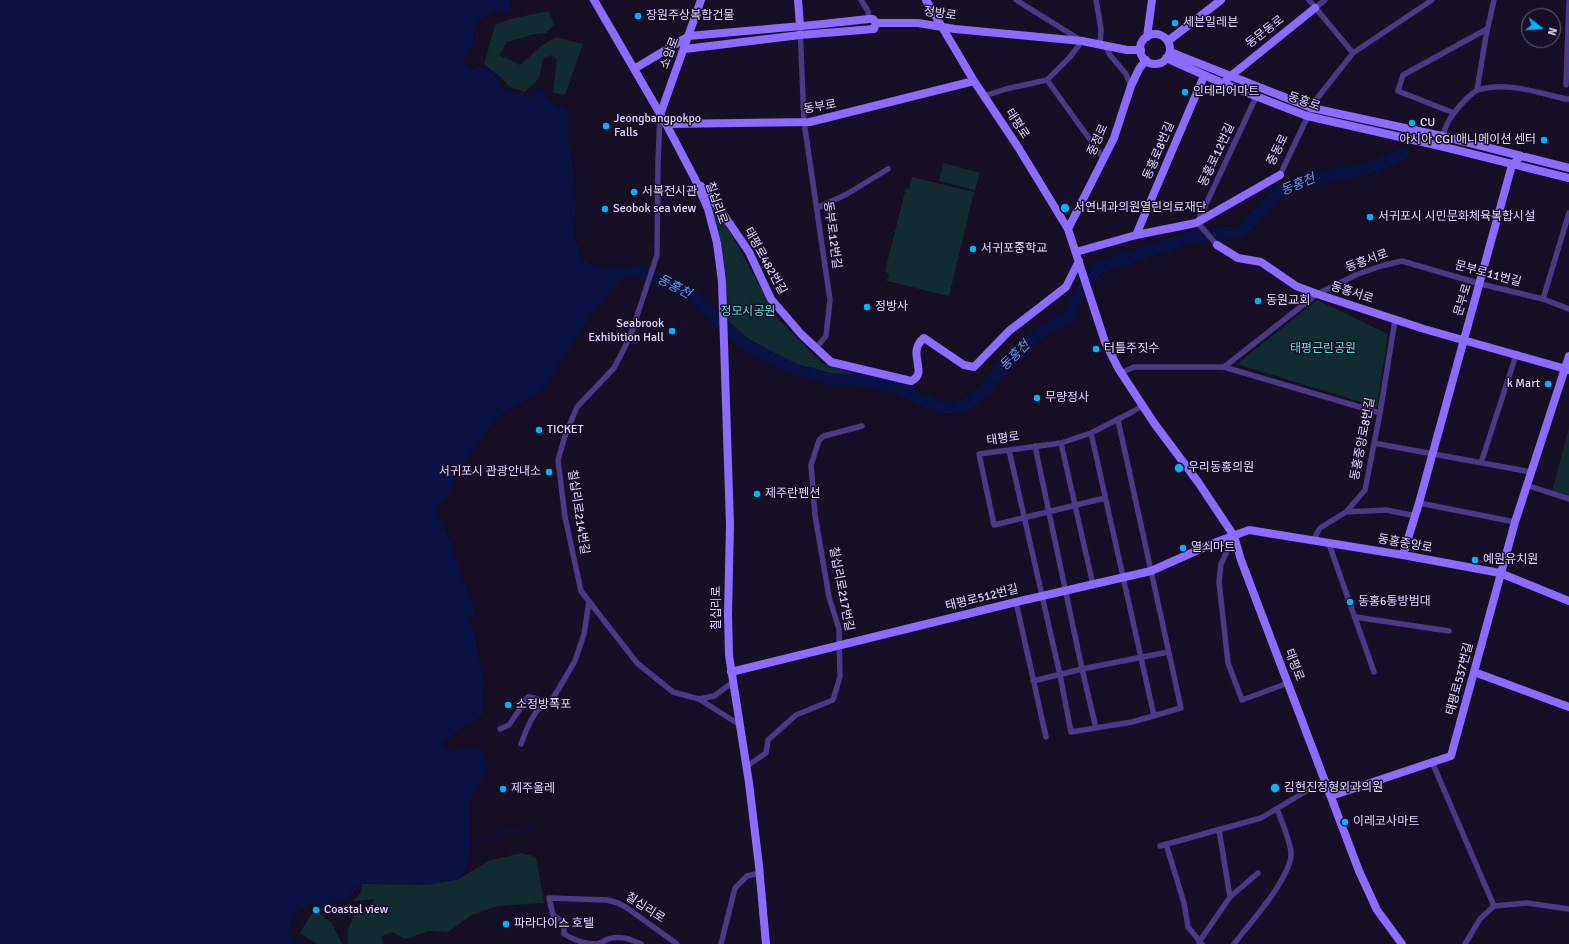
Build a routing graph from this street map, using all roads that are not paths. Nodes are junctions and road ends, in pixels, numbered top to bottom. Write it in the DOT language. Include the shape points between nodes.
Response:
graph roads {
  1 [pos="594,0"];
  2 [pos="701,0"];
  3 [pos="798,0"];
  4 [pos="861,0"];
  5 [pos="926,0"];
  6 [pos="1016,0"];
  7 [pos="1096,0"];
  8 [pos="1152,0"];
  9 [pos="1221,0"];
  10 [pos="1309,0"];
  11 [pos="1325,0"];
  12 [pos="1432,0"];
  13 [pos="1494,0"];
  14 [pos="1569,2"];
  15 [pos="1315,8"];
  16 [pos="872,21"];
  17 [pos="940,26"];
  18 [pos="1487,29"];
  19 [pos="800,31"];
  20 [pos="689,36"];
  21 [pos="1147,37"];
  22 [pos="1082,40"];
  23 [pos="1168,41"];
  24 [pos="1102,44"];
  25 [pos="685,48"];
  26 [pos="1141,50"];
  27 [pos="1353,53"];
  28 [pos="1168,55"];
  29 [pos="1146,60"];
  30 [pos="634,69"];
  31 [pos="1204,76"];
  32 [pos="1230,76"];
  33 [pos="1048,80"];
  34 [pos="974,81"];
  35 [pos="1222,84"];
  36 [pos="1131,86"];
  37 [pos="1566,86"];
  38 [pos="1477,90"];
  39 [pos="984,96"];
  40 [pos="1256,97"];
  41 [pos="1569,98"];
  42 [pos="1312,108"];
  43 [pos="1454,113"];
  44 [pos="660,115"];
  45 [pos="1307,116"];
  46 [pos="804,122"];
  47 [pos="666,124"];
  48 [pos="1442,136"];
  49 [pos="1440,146"];
  50 [pos="1521,156"];
  51 [pos="1104,159"];
  52 [pos="1512,165"];
  53 [pos="888,168"];
  54 [pos="1569,168"];
  55 [pos="1280,175"];
  56 [pos="1569,178"];
  57 [pos="695,179"];
  58 [pos="817,208"];
  59 [pos="1569,213"];
  60 [pos="1198,222"];
  61 [pos="1068,229"];
  62 [pos="1136,235"];
  63 [pos="1217,244"];
  64 [pos="1076,252"];
  65 [pos="1402,261"];
  66 [pos="1080,263"];
  67 [pos="1480,284"];
  68 [pos="1317,294"];
  69 [pos="1543,299"];
  70 [pos="1569,309"];
  71 [pos="1395,320"];
  72 [pos="1463,340"];
  73 [pos="816,348"];
  74 [pos="1516,355"];
  75 [pos="1569,356"];
  76 [pos="1224,367"];
  77 [pos="1567,369"];
  78 [pos="1121,373"];
  79 [pos="1142,406"];
  80 [pos="1380,413"];
  81 [pos="1118,420"];
  82 [pos="862,426"];
  83 [pos="1091,433"];
  84 [pos="1061,443"];
  85 [pos="1374,443"];
  86 [pos="1035,446"];
  87 [pos="1010,450"];
  88 [pos="1432,454"];
  89 [pos="1481,464"];
  90 [pos="1531,472"];
  91 [pos="1526,485"];
  92 [pos="1105,498"];
  93 [pos="1569,499"];
  94 [pos="1420,503"];
  95 [pos="1075,505"];
  96 [pos="1048,512"];
  97 [pos="1346,512"];
  98 [pos="1416,516"];
  99 [pos="1025,517"];
  100 [pos="1515,522"];
  101 [pos="1234,536"];
  102 [pos="1316,542"];
  103 [pos="1329,544"];
  104 [pos="1403,555"];
  105 [pos="1151,571"];
  106 [pos="1500,573"];
  107 [pos="1123,578"];
  108 [pos="1093,585"];
  109 [pos="1065,590"];
  110 [pos="1042,596"];
  111 [pos="589,601"];
  112 [pos="1569,601"];
  113 [pos="1016,602"];
  114 [pos="1355,617"];
  115 [pos="1449,631"];
  116 [pos="839,646"];
  117 [pos="1168,652"];
  118 [pos="1141,658"];
  119 [pos="1082,669"];
  120 [pos="731,672"];
  121 [pos="1374,672"];
  122 [pos="1474,672"];
  123 [pos="1060,674"];
  124 [pos="1033,681"];
  125 [pos="732,682"];
  126 [pos="1288,683"];
  127 [pos="699,699"];
  128 [pos="545,702"];
  129 [pos="1569,707"];
  130 [pos="1154,716"];
  131 [pos="740,725"];
  132 [pos="1096,728"];
  133 [pos="500,729"];
  134 [pos="1046,737"];
  135 [pos="521,744"];
  136 [pos="1432,762"];
  137 [pos="747,766"];
  138 [pos="1325,780"];
  139 [pos="1331,796"];
  140 [pos="1277,809"];
  141 [pos="1219,830"];
  142 [pos="760,873"];
  143 [pos="1258,873"];
  144 [pos="1230,897"];
  145 [pos="1494,906"];
  146 [pos="1569,909"];
  147 [pos="1201,943"];
  148 [pos="641,944"];
  149 [pos="677,944"];
  150 [pos="721,944"];
  151 [pos="766,944"];
  152 [pos="1234,944"];
  153 [pos="1402,944"];
  154 [pos="1465,944"];
  1 -- 30 [label="street, 칠십리로"];
  2 -- 20 [label="street, 소암로"];
  3 -- 19 [label="street"];
  4 -- 16 [label="street"];
  5 -- 17 [label="street, 태평로"];
  6 -- 22 [label="street"];
  7 -- 24 [label="street"];
  8 -- 21 [label="street"];
  9 -- 23 [label="street"];
  10 -- 15 [label="street"];
  11 -- 15 [label="street, 동문동로"];
  12 -- 27 [label="street, 중동로"];
  13 -- 18 [label="street"];
  14 -- 37 [label="street"];
  15 -- 27 [label="street"];
  15 -- 32 [label="street, 동문동로"];
  16 -- 17 [label="street, 정방로"];
  16 -- 19 [label="street, 정방로"];
  16 -- 19 [label="street, 정방로" via="874,29"];
  17 -- 22 [label="street, 정방로"];
  17 -- 34 [label="street, 태평로"];
  18 -- 38 [label="street"];
  18 -- 43 [label="street" via="1403,75 1398,91"];
  19 -- 20 [label="street, 정방로"];
  19 -- 25 [label="street, 정방로"];
  19 -- 46 [label="street"];
  20 -- 25 [label="street, 소암로"];
  20 -- 30 [label="street"];
  21 -- 23 [label="street" via="1157,34"];
  21 -- 26 [label="street"];
  22 -- 24 [label="street, 정방로"];
  22 -- 33 [label="street"];
  23 -- 28 [label="street"];
  24 -- 26 [label="street, 정방로" via="1127,50"];
  24 -- 36 [label="street" via="1126,74"];
  25 -- 44 [label="street, 소암로"];
  26 -- 29 [label="street"];
  27 -- 42 [label="street, 중동로"];
  28 -- 29 [label="street" via="1158,63"];
  28 -- 31 [label="street, 동홍로"];
  28 -- 32 [label="street, 동홍로"];
  29 -- 36 [label="street, 중정로"];
  30 -- 44 [label="street, 칠십리로"];
  31 -- 35 [label="street, 동홍로"];
  31 -- 62 [label="street, 동홍로8번길"];
  32 -- 35 [label="street, 동문동로"];
  32 -- 42 [label="street, 동홍로"];
  33 -- 39 [label="street"];
  33 -- 51 [label="street"];
  34 -- 39 [label="street, 태평로"];
  34 -- 46 [label="street, 동부로" via="825,119"];
  35 -- 40 [label="street, 동홍로"];
  36 -- 51 [label="street, 중정로" via="1114,138"];
  38 -- 41 [label="street" via="1495,87"];
  38 -- 43 [label="street"];
  39 -- 61 [label="street, 태평로"];
  40 -- 45 [label="street, 동홍로"];
  40 -- 60 [label="street, 동홍로12번길"];
  42 -- 45 [label="street, 중동로"];
  42 -- 48 [label="street, 동홍로"];
  43 -- 48 [label="street" via="1448,120"];
  44 -- 47 [label="street, 칠십리로"];
  44 -- 111 [label="street, 칠십리로214번길" via="657,255 653,269 630,337 614,368 577,407 558,460 565,517 581,590"];
  45 -- 49 [label="street, 동홍로"];
  45 -- 55 [label="street, 중동로"];
  46 -- 47 [label="street, 동부로"];
  46 -- 58 [label="street, 동부로12번길"];
  47 -- 57 [label="street, 칠십리로"];
  48 -- 49 [label="street"];
  48 -- 50 [label="street, 동홍로"];
  49 -- 52 [label="street, 동홍로"];
  50 -- 52 [label="street, 문부로"];
  50 -- 54 [label="street, 동홍로"];
  51 -- 61 [label="street, 중정로"];
  52 -- 56 [label="street, 동홍로"];
  52 -- 67 [label="street, 문부로"];
  53 -- 58 [label="street" via="847,194"];
  55 -- 60 [label="street, 중동로"];
  57 -- 73 [label="street, 태평로482번길" via="719,208 749,252 771,299"];
  57 -- 120 [label="street, 칠십리로" via="708,209 717,243 722,282 730,525 728,614"];
  58 -- 73 [label="street, 동부로12번길" via="830,300 826,336"];
  59 -- 69 [label="street"];
  60 -- 62 [label="street, 중동로"];
  60 -- 63 [label="street, 동홍서로"];
  61 -- 64 [label="street, 태평로"];
  62 -- 64 [label="street, 중동로"];
  63 -- 68 [label="street, 동홍서로" via="1238,258 1261,262 1296,286"];
  64 -- 66 [label="street, 태평로"];
  65 -- 67 [label="street, 문부로11번길"];
  65 -- 68 [label="street, 동흥서로" via="1358,274"];
  66 -- 73 [label="street, 태평로482번길" via="1066,287 1009,331 974,367 964,365 924,338 918,342 915,352 919,372 916,379 910,381 831,362"];
  66 -- 78 [label="street, 태평로" via="1106,342"];
  67 -- 69 [label="street, 문부로11번길"];
  67 -- 72 [label="street, 문부로"];
  68 -- 71 [label="street, 동홍서로"];
  68 -- 76 [label="street, 동흥서로"];
  69 -- 70 [label="street, 문부로11번길"];
  71 -- 72 [label="street, 동홍서로"];
  71 -- 80 [label="street, 동홍중앙로8번길"];
  72 -- 74 [label="street, 동홍서로"];
  72 -- 88 [label="street, 문부로"];
  74 -- 77 [label="street, 동홍서로"];
  74 -- 89 [label="street"];
  75 -- 77 [label="street, 태평로537번길"];
  76 -- 78 [label="street" via="1134,367"];
  76 -- 80 [label="street"];
  77 -- 90 [label="street, 태평로537번길"];
  78 -- 79 [label="street, 태평로"];
  79 -- 81 [label="street, 태평로"];
  79 -- 101 [label="street, 태평로"];
  80 -- 85 [label="street, 동홍중앙로8번길"];
  81 -- 83 [label="street, 태평로"];
  81 -- 105 [label="street"];
  82 -- 116 [label="street, 칠십리로217번길" via="824,436 819,440 812,465 813,505 829,597 839,629"];
  83 -- 84 [label="street, 태평로"];
  83 -- 92 [label="street"];
  84 -- 86 [label="street, 태평로"];
  84 -- 95 [label="street"];
  85 -- 88 [label="street"];
  85 -- 97 [label="street, 동홍중앙로8번길" via="1365,490"];
  86 -- 87 [label="street, 태평로"];
  86 -- 96 [label="street"];
  87 -- 99 [label="street"];
  87 -- 99 [label="street, 태평로" via="979,454 994,525"];
  88 -- 89 [label="street"];
  88 -- 94 [label="street, 문부로"];
  89 -- 90 [label="street"];
  90 -- 91 [label="street, 태평로537번길"];
  91 -- 93 [label="street"];
  91 -- 100 [label="street, 태평로537번길"];
  92 -- 95 [label="street"];
  92 -- 107 [label="street"];
  94 -- 98 [label="street, 문부로"];
  94 -- 100 [label="street"];
  95 -- 96 [label="street"];
  95 -- 108 [label="street"];
  96 -- 99 [label="street"];
  96 -- 109 [label="street"];
  97 -- 98 [label="street" via="1386,510"];
  97 -- 102 [label="street, 동홍중앙로8번길" via="1320,528"];
  98 -- 104 [label="street, 문부로"];
  99 -- 110 [label="street"];
  100 -- 106 [label="street, 태평로537번길"];
  101 -- 102 [label="street, 동홍중앙로" via="1249,530"];
  101 -- 105 [label="street, 태평로512번길"];
  101 -- 126 [label="street, 태평로"];
  101 -- 126 [label="street" via="1221,564 1219,582 1228,663 1242,700"];
  102 -- 103 [label="street, 동홍중앙로"];
  103 -- 104 [label="street, 동홍중앙로"];
  103 -- 114 [label="street"];
  104 -- 106 [label="street, 동홍중앙로"];
  105 -- 107 [label="street, 태평로512번길"];
  105 -- 117 [label="street"];
  106 -- 112 [label="street, 동홍중앙로"];
  106 -- 122 [label="street, 태평로537번길"];
  107 -- 108 [label="street, 태평로512번길"];
  107 -- 118 [label="street"];
  108 -- 109 [label="street, 태평로512번길"];
  109 -- 110 [label="street, 태평로512번길"];
  109 -- 119 [label="street"];
  110 -- 113 [label="street, 태평로512번길"];
  110 -- 123 [label="street"];
  111 -- 127 [label="street, 칠십리로214번길" via="637,663 673,692"];
  111 -- 128 [label="street" via="584,634 574,661 552,700"];
  113 -- 116 [label="street, 태평로512번길"];
  113 -- 124 [label="street"];
  114 -- 115 [label="street"];
  114 -- 121 [label="street"];
  116 -- 120 [label="street, 태평로512번길"];
  116 -- 137 [label="street, 칠십리로217번길" via="840,677 833,700 796,715 768,740 766,753"];
  117 -- 118 [label="street"];
  117 -- 130 [label="street" via="1181,708"];
  118 -- 119 [label="street"];
  118 -- 130 [label="street"];
  119 -- 123 [label="street"];
  119 -- 132 [label="street"];
  120 -- 125 [label="street, 칠십리로"];
  122 -- 129 [label="street"];
  122 -- 136 [label="street, 태평로537번길" via="1451,756"];
  123 -- 124 [label="street"];
  123 -- 132 [label="street" via="1071,732"];
  124 -- 134 [label="street"];
  125 -- 127 [label="street" via="714,696"];
  125 -- 131 [label="street, 칠십리로"];
  126 -- 138 [label="street, 태평로"];
  127 -- 131 [label="street, 칠십리로214번길"];
  128 -- 133 [label="street" via="528,697 509,725"];
  128 -- 135 [label="street" via="530,720"];
  130 -- 132 [label="street"];
  131 -- 137 [label="street, 칠십리로"];
  136 -- 139 [label="street, 태평로537번길"];
  136 -- 145 [label="street"];
  137 -- 142 [label="street, 칠십리로"];
  138 -- 139 [label="street, 태평로"];
  138 -- 140 [label="street"];
  139 -- 153 [label="street, 태평로" via="1359,871 1375,905"];
  140 -- 141 [label="street" via="1261,818"];
  140 -- 152 [label="street" via="1291,853 1288,869 1282,882"];
  141 -- 144 [label="street"];
  141 -- 147 [label="street" via="1163,845 1184,903 1188,927"];
  142 -- 150 [label="street" via="747,876 735,888"];
  142 -- 151 [label="street, 칠십리로"];
  143 -- 144 [label="street"];
  144 -- 147 [label="street"];
  145 -- 146 [label="street" via="1527,903"];
  145 -- 154 [label="street" via="1480,919"];
  148 -- 149 [label="street, 칠십리로" via="619,937 598,944 575,940 564,934 564,923 553,915 549,898 607,900 627,908"];
}
